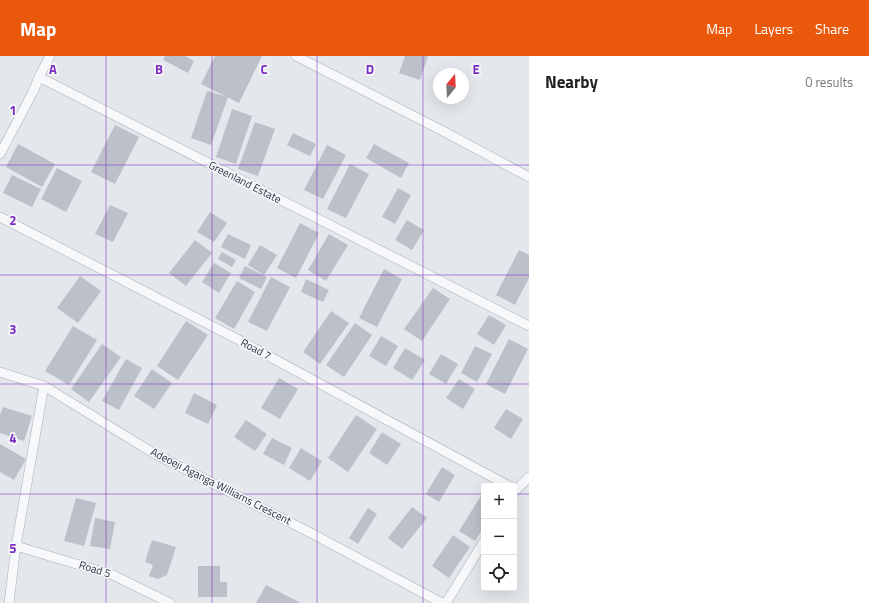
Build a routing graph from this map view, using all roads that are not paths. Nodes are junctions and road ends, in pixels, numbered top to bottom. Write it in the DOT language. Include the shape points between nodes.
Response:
graph roads {
  1 [pos="50,56"];
  2 [pos="296,56"];
  3 [pos="39,77"];
  4 [pos="0,154"];
  5 [pos="529,177"];
  6 [pos="0,217"];
  7 [pos="529,326"];
  8 [pos="0,372"];
  9 [pos="44,386"];
  10 [pos="529,477"];
  11 [pos="502,483"];
  12 [pos="517,486"];
  13 [pos="16,546"];
  14 [pos="481,546"];
  15 [pos="10,603"];
  16 [pos="170,603"];
  17 [pos="442,603"];
  18 [pos="446,603"];
  1 -- 3 [label="street"];
  2 -- 5 [label="street"];
  3 -- 4 [label="street"];
  3 -- 7 [label="street, Greenland Estate"];
  6 -- 11 [label="street, Road 7" via="241,341"];
  8 -- 9 [label="street, Adeoeji Aganga Williams Crescent"];
  9 -- 13 [label="street"];
  9 -- 17 [label="street, Adeoeji Aganga Williams Crescent" via="155,454"];
  10 -- 12 [label="street"];
  13 -- 15 [label="street"];
  13 -- 16 [label="street, Road 5" via="113,575"];
  14 -- 18 [label="street"];
}
